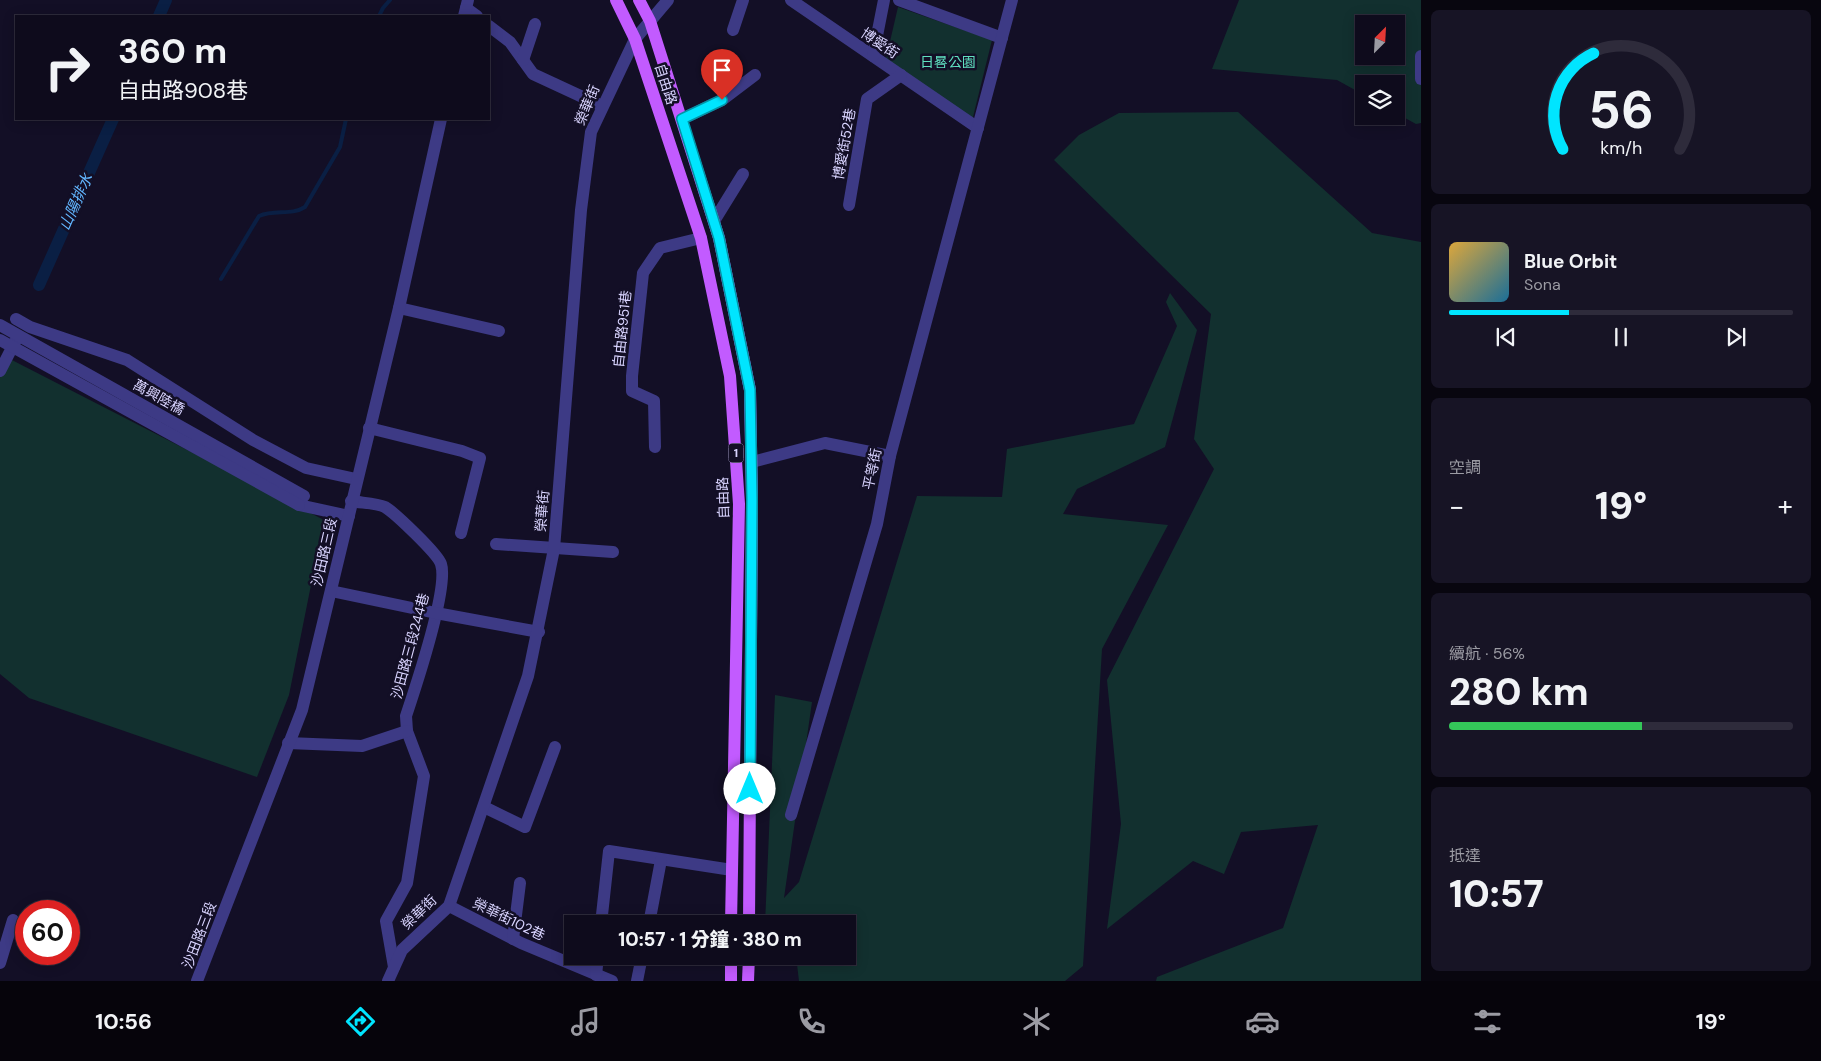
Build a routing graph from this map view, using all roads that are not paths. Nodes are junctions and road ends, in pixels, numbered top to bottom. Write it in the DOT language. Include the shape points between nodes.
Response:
graph roads {
  1 [pos="616,0"];
  2 [pos="639,0"];
  3 [pos="668,0"];
  4 [pos="743,0"];
  5 [pos="791,0"];
  6 [pos="884,0"];
  7 [pos="899,0"];
  8 [pos="1012,0"];
  9 [pos="650,21"];
  10 [pos="535,24"];
  11 [pos="490,27"];
  12 [pos="733,30"];
  13 [pos="1002,38"];
  14 [pos="635,39"];
  15 [pos="873,56"];
  16 [pos="1421,56"];
  17 [pos="523,60"];
  18 [pos="755,75"];
  19 [pos="901,75"];
  20 [pos="1421,79"];
  21 [pos="602,106"];
  22 [pos="682,119"];
  23 [pos="441,120"];
  24 [pos="978,128"];
  25 [pos="743,174"];
  26 [pos="849,205"];
  27 [pos="714,221"];
  28 [pos="701,238"];
  29 [pos="724,264"];
  30 [pos="707,265"];
  31 [pos="399,308"];
  32 [pos="0,325"];
  33 [pos="499,331"];
  34 [pos="0,340"];
  35 [pos="0,371"];
  36 [pos="369,428"];
  37 [pos="655,447"];
  38 [pos="890,456"];
  39 [pos="752,462"];
  40 [pos="356,479"];
  41 [pos="301,500"];
  42 [pos="351,501"];
  43 [pos="349,516"];
  44 [pos="461,533"];
  45 [pos="496,544"];
  46 [pos="554,549"];
  47 [pos="613,552"];
  48 [pos="331,590"];
  49 [pos="436,613"];
  50 [pos="539,632"];
  51 [pos="407,731"];
  52 [pos="288,743"];
  53 [pos="556,747"];
  54 [pos="484,807"];
  55 [pos="791,815"];
  56 [pos="661,860"];
  57 [pos="732,870"];
  58 [pos="520,883"];
  59 [pos="448,906"];
  60 [pos="602,915"];
  61 [pos="651,915"];
  62 [pos="731,915"];
  63 [pos="749,915"];
  64 [pos="13,920"];
  65 [pos="513,939"];
  66 [pos="0,963"];
  67 [pos="597,965"];
  68 [pos="641,965"];
  69 [pos="731,965"];
  70 [pos="748,965"];
  71 [pos="394,967"];
  72 [pos="596,975"];
  73 [pos="198,981"];
  74 [pos="388,981"];
  75 [pos="612,981"];
  76 [pos="638,981"];
  77 [pos="731,981"];
  78 [pos="748,981"];
  1 -- 14 [label="main road, 自由路 / 1"];
  2 -- 9 [label="main road, 自由路 / 1"];
  3 -- 9 [label="street, 榮華街"];
  4 -- 12 [label="street"];
  5 -- 15 [label="street, 博愛街"];
  6 -- 15 [label="street"];
  7 -- 13 [label="street"];
  8 -- 13 [label="street, 平等街"];
  9 -- 14 [label="street, 榮華街"];
  9 -- 22 [label="main road, 自由路 / 1"];
  10 -- 17 [label="street"];
  11 -- 17 [label="street" via="510,42"];
  13 -- 24 [label="street, 平等街"];
  14 -- 21 [label="street, 榮華街"];
  14 -- 28 [label="main road, 自由路 / 1"];
  15 -- 19 [label="street, 博愛街"];
  16 -- 20 [label="street"];
  17 -- 21 [label="street" via="533,74"];
  18 -- 22 [label="street" via="722,100"];
  19 -- 24 [label="street, 博愛街"];
  19 -- 26 [label="street, 博愛街52巷" via="867,99"];
  21 -- 46 [label="street, 榮華街" via="591,132 581,210"];
  22 -- 27 [label="main road, 自由路 / 1"];
  23 -- 31 [label="street, 沙田路三段"];
  24 -- 38 [label="street, 平等街"];
  25 -- 27 [label="street"];
  27 -- 29 [label="main road, 自由路 / 1"];
  28 -- 30 [label="main road, 自由路 / 1"];
  28 -- 37 [label="street, 自由路951巷" via="660,248 643,273 632,391 654,402"];
  29 -- 30 [label="main road"];
  29 -- 39 [label="main road, 自由路 / 1" via="750,390"];
  30 -- 57 [label="main road, 自由路 / 1" via="730,376 739,504"];
  31 -- 33 [label="street"];
  31 -- 36 [label="street, 沙田路三段"];
  32 -- 41 [label="street, 萬興陸橋, bridge"];
  34 -- 41 [label="street, 萬興陸橋, bridge"];
  35 -- 40 [label="street" via="20,322 127,360 253,440 306,468"];
  36 -- 40 [label="street, 沙田路三段"];
  36 -- 44 [label="street" via="480,458"];
  38 -- 39 [label="street" via="825,443"];
  38 -- 55 [label="street, 平等街" via="877,524"];
  39 -- 63 [label="main road, 自由路 / 1"];
  40 -- 42 [label="street, 沙田路三段"];
  41 -- 43 [label="street"];
  42 -- 43 [label="street, 沙田路三段"];
  42 -- 49 [label="street, 沙田路三段244巷" via="385,507 434,551 442,565"];
  43 -- 48 [label="street, 沙田路三段"];
  45 -- 46 [label="street"];
  46 -- 47 [label="street"];
  46 -- 50 [label="street, 榮華街"];
  48 -- 49 [label="street"];
  48 -- 52 [label="street, 沙田路三段" via="302,710"];
  49 -- 50 [label="street"];
  49 -- 51 [label="street, 沙田路三段244巷" via="406,716"];
  50 -- 54 [label="street, 榮華街" via="528,676"];
  51 -- 52 [label="street" via="362,746"];
  51 -- 71 [label="street" via="424,776 406,883 386,921"];
  52 -- 73 [label="street, 沙田路三段"];
  53 -- 54 [label="street" via="525,827"];
  54 -- 59 [label="street, 榮華街"];
  56 -- 57 [label="street"];
  56 -- 60 [label="street" via="608,851"];
  56 -- 61 [label="street"];
  57 -- 62 [label="main road, 自由路 / 1"];
  58 -- 65 [label="street"];
  59 -- 65 [label="street, 榮華街102巷"];
  59 -- 71 [label="street, 榮華街" via="402,950"];
  64 -- 66 [label="street"];
  65 -- 72 [label="street, 榮華街102巷"];
  67 -- 72 [label="street"];
  68 -- 76 [label="street"];
  69 -- 77 [label="main road"];
  70 -- 78 [label="main road"];
  71 -- 74 [label="street, 榮華街"];
  72 -- 75 [label="street, 榮華街102巷"];
}
